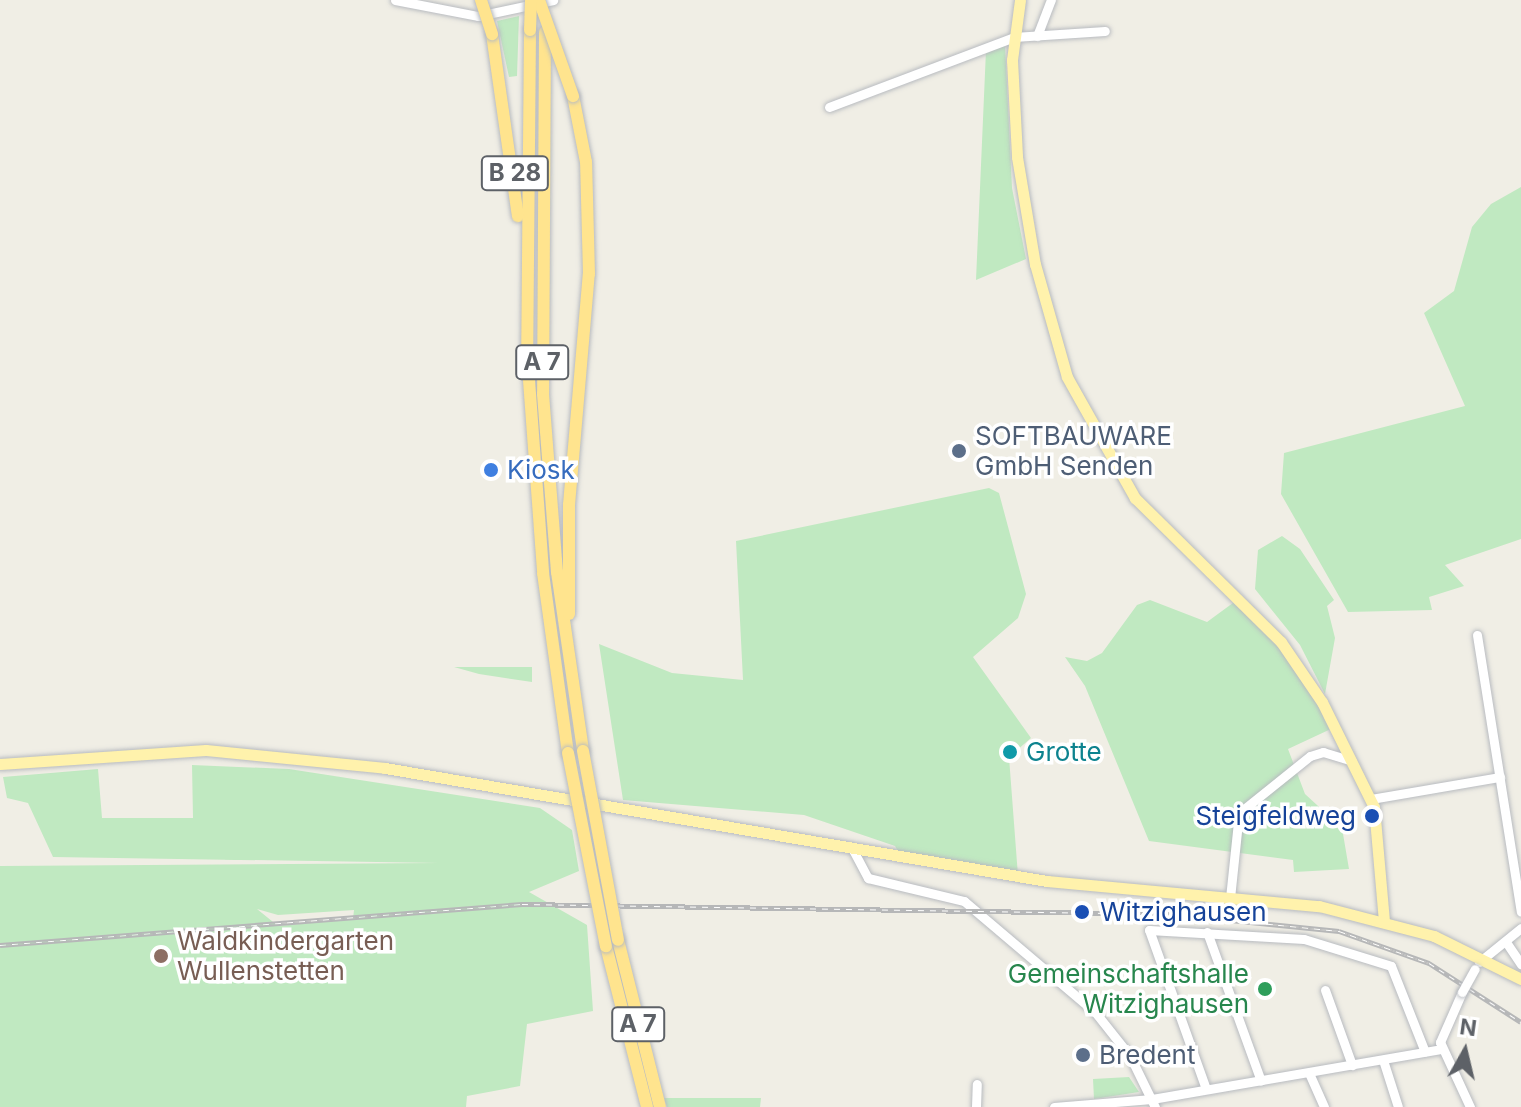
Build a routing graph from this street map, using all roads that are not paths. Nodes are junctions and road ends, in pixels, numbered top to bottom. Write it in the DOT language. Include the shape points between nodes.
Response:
graph roads {
  1 [pos="395,0"];
  2 [pos="481,0"];
  3 [pos="531,0"];
  4 [pos="539,0"];
  5 [pos="546,0"];
  6 [pos="553,0"];
  7 [pos="1020,0"];
  8 [pos="1051,0"];
  9 [pos="1105,31"];
  10 [pos="1037,36"];
  11 [pos="1014,37"];
  12 [pos="829,107"];
  13 [pos="524,271"];
  14 [pos="1477,635"];
  15 [pos="572,690"];
  16 [pos="1352,761"];
  17 [pos="0,764"];
  18 [pos="1500,777"];
  19 [pos="1371,799"];
  20 [pos="853,850"];
  21 [pos="1230,898"];
  22 [pos="1521,912"];
  23 [pos="1384,921"];
  24 [pos="1521,928"];
  25 [pos="1207,932"];
  26 [pos="1506,942"];
  27 [pos="612,943"];
  28 [pos="1482,957"];
  29 [pos="1521,964"];
  30 [pos="1521,979"];
  31 [pos="1325,990"];
  32 [pos="1441,1049"];
  33 [pos="1425,1052"];
  34 [pos="1383,1060"];
  35 [pos="1352,1065"];
  36 [pos="1309,1073"];
  37 [pos="1261,1081"];
  38 [pos="977,1084"];
  39 [pos="1206,1089"];
  40 [pos="1154,1103"];
  41 [pos="1102,1105"];
  42 [pos="647,1107"];
  43 [pos="660,1107"];
  44 [pos="976,1107"];
  45 [pos="1054,1107"];
  46 [pos="1324,1107"];
  47 [pos="1398,1107"];
  48 [pos="1470,1107"];
  1 -- 6 [label="street" via="478,16"];
  2 -- 13 [label="highway, B 28, bridge" via="513,143"];
  3 -- 13 [label="highway, A 7, bridge"];
  4 -- 15 [label="highway, B 28, bridge" via="573,96 586,162 589,260 569,505"];
  5 -- 15 [label="highway, A 7, bridge" via="543,394"];
  7 -- 11 [label="main road"];
  8 -- 10 [label="street"];
  9 -- 10 [label="street"];
  10 -- 11 [label="street"];
  11 -- 12 [label="street"];
  11 -- 16 [label="main road" via="1017,157 1035,264 1084,413 1135,498 1281,642"];
  13 -- 27 [label="highway, A 7, bridge" via="538,514 568,753"];
  14 -- 18 [label="street"];
  15 -- 27 [label="highway, A 7, bridge"];
  16 -- 19 [label="main road"];
  16 -- 21 [label="street" via="1323,752 1310,756 1239,813"];
  17 -- 20 [label="main road" via="120,751 266,753"];
  18 -- 19 [label="street"];
  18 -- 22 [label="street"];
  19 -- 23 [label="main road" via="1384,858"];
  20 -- 21 [label="main road" via="1047,881"];
  20 -- 40 [label="street" via="868,878 964,901 1110,1028"];
  21 -- 23 [label="main road"];
  23 -- 28 [label="main road"];
  24 -- 26 [label="street"];
  25 -- 33 [label="street" via="1304,939 1391,966"];
  25 -- 37 [label="street"];
  25 -- 39 [label="street" via="1149,930"];
  26 -- 28 [label="street"];
  26 -- 29 [label="street"];
  27 -- 42 [label="highway, A 7"];
  27 -- 43 [label="highway, A 7"];
  28 -- 30 [label="main road"];
  28 -- 32 [label="street, bridge" via="1462,992"];
  31 -- 35 [label="street"];
  32 -- 33 [label="street"];
  32 -- 48 [label="street"];
  33 -- 34 [label="street"];
  34 -- 35 [label="street"];
  34 -- 47 [label="street"];
  35 -- 36 [label="street"];
  36 -- 37 [label="street"];
  36 -- 46 [label="street"];
  37 -- 39 [label="street"];
  38 -- 44 [label="street"];
  39 -- 40 [label="street"];
  40 -- 41 [label="street"];
  41 -- 45 [label="street"];
}
